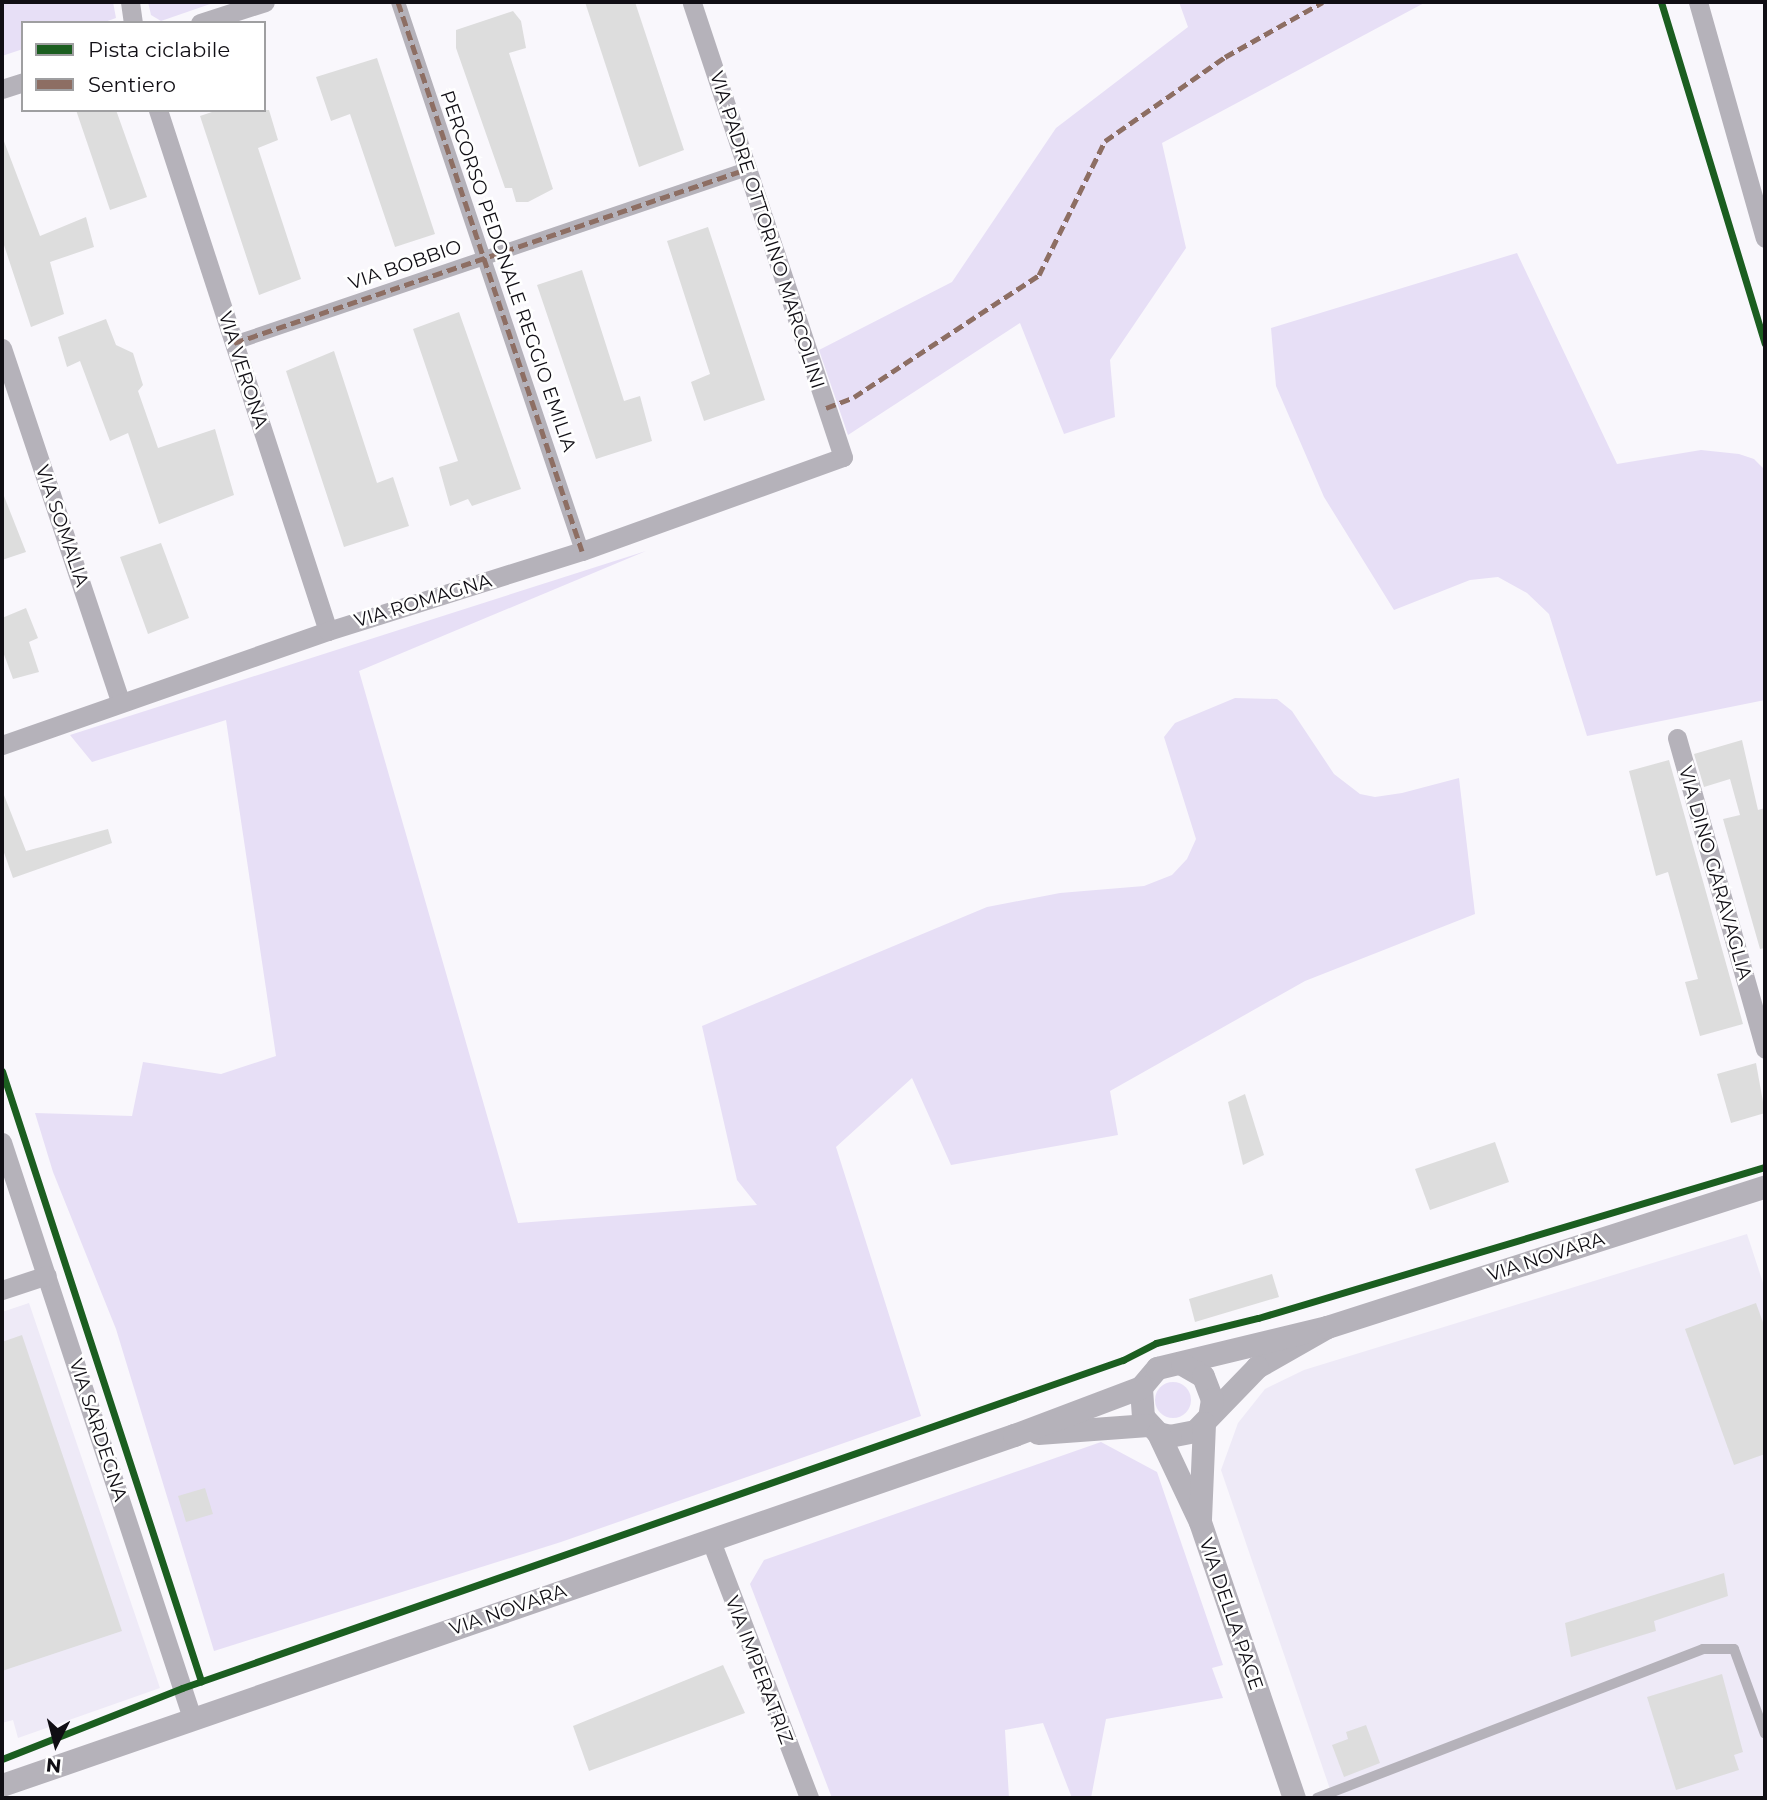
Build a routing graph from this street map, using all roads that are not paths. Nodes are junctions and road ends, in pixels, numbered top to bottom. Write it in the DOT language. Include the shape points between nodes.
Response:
graph roads {
  1 [pos="130,2"];
  2 [pos="265,2"];
  3 [pos="397,2"];
  4 [pos="692,2"];
  5 [pos="1698,2"];
  6 [pos="133,21"];
  7 [pos="206,21"];
  8 [pos="21,83"];
  9 [pos="2,89"];
  10 [pos="159,112"];
  11 [pos="747,169"];
  12 [pos="1765,238"];
  13 [pos="483,258"];
  14 [pos="234,342"];
  15 [pos="2,348"];
  16 [pos="843,457"];
  17 [pos="582,551"];
  18 [pos="328,631"];
  19 [pos="121,703"];
  20 [pos="1677,738"];
  21 [pos="2,745"];
  22 [pos="1765,1049"];
  23 [pos="2,1142"];
  24 [pos="1765,1186"];
  25 [pos="47,1275"];
  26 [pos="2,1290"];
  27 [pos="1327,1327"];
  28 [pos="1182,1364"];
  29 [pos="1141,1387"];
  30 [pos="1207,1417"];
  31 [pos="1153,1429"];
  32 [pos="1014,1435"];
  33 [pos="1200,1522"];
  34 [pos="711,1541"];
  35 [pos="192,1718"];
  36 [pos="1765,1734"];
  37 [pos="2,1785"];
  38 [pos="809,1798"];
  39 [pos="1294,1798"];
  40 [pos="1317,1798"];
  1 -- 6 [label="street"];
  2 -- 7 [label="street"];
  3 -- 13 [label="street, PERCORSO PEDONALE REGGIO EMILIA"];
  4 -- 11 [label="street, VIA PADRE OTTORINO MARCOLINI"];
  5 -- 12 [label="street"];
  8 -- 9 [label="street"];
  10 -- 14 [label="street, VIA VERONA"];
  11 -- 13 [label="street, VIA BOBBIO"];
  11 -- 16 [label="street, VIA PADRE OTTORINO MARCOLINI"];
  13 -- 14 [label="street, VIA BOBBIO"];
  13 -- 17 [label="street, PERCORSO PEDONALE REGGIO EMILIA"];
  14 -- 18 [label="street, VIA VERONA"];
  15 -- 19 [label="street, VIA SOMALIA"];
  16 -- 17 [label="street, VIA ROMAGNA"];
  17 -- 18 [label="street, VIA ROMAGNA"];
  18 -- 19 [label="street, VIA ROMAGNA"];
  19 -- 21 [label="street, VIA ROMAGNA"];
  20 -- 22 [label="street, VIA DINO GARAVAGLIA"];
  23 -- 25 [label="street, VIA SARDEGNA"];
  24 -- 27 [label="street, VIA NOVARA"];
  25 -- 26 [label="street"];
  25 -- 35 [label="street, VIA SARDEGNA"];
  27 -- 28 [label="street, VIA NOVARA"];
  27 -- 30 [label="street, VIA NOVARA" via="1257,1367"];
  28 -- 29 [label="street, VIA NOVARA" via="1157,1368"];
  28 -- 30 [label="street" via="1203,1376 1212,1399"];
  29 -- 31 [label="street" via="1139,1407"];
  29 -- 32 [label="street, VIA NOVARA"];
  30 -- 31 [label="street, VIA NOVARA" via="1183,1436"];
  30 -- 33 [label="street"];
  31 -- 32 [label="street, VIA NOVARA"];
  31 -- 33 [label="street, VIA DELLA PACE"];
  32 -- 34 [label="street, VIA NOVARA"];
  33 -- 39 [label="street, VIA DELLA PACE"];
  34 -- 35 [label="street, VIA NOVARA"];
  34 -- 38 [label="street, VIA IMPERATRIZ"];
  35 -- 37 [label="street, VIA NOVARA"];
  36 -- 40 [label="lane" via="1734,1649 1703,1649"];
}
